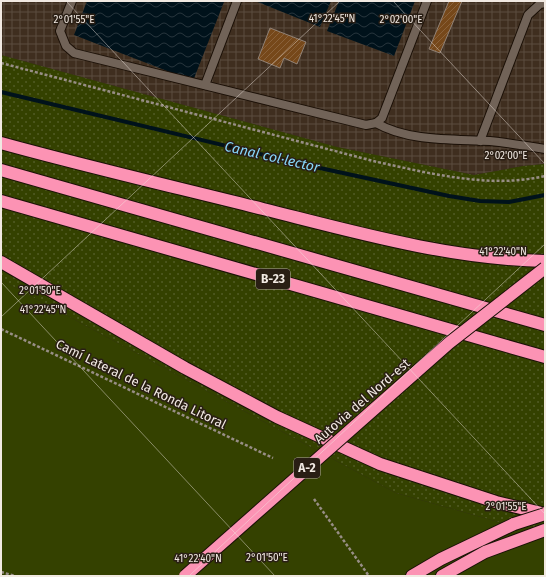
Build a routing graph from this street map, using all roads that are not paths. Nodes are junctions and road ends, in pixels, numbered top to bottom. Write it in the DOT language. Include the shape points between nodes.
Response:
graph roads {
  1 [pos="72,1"];
  2 [pos="237,1"];
  3 [pos="427,1"];
  4 [pos="545,3"];
  5 [pos="205,85"];
  6 [pos="376,123"];
  7 [pos="480,141"];
  8 [pos="1,143"];
  9 [pos="545,149"];
  10 [pos="1,170"];
  11 [pos="1,201"];
  12 [pos="545,261"];
  13 [pos="1,262"];
  14 [pos="545,268"];
  15 [pos="545,325"];
  16 [pos="545,357"];
  17 [pos="545,514"];
  18 [pos="545,530"];
  19 [pos="446,574"];
  20 [pos="184,576"];
  21 [pos="412,576"];
  1 -- 5 [label="lane" via="60,31 66,46 74,53"];
  2 -- 5 [label="lane"];
  3 -- 6 [label="lane" via="382,118"];
  4 -- 7 [label="lane" via="540,4 528,16"];
  5 -- 6 [label="lane" via="366,125"];
  6 -- 7 [label="lane" via="393,130 421,136"];
  7 -- 9 [label="lane"];
  8 -- 12 [label="highway" via="348,230 448,252"];
  10 -- 15 [label="highway, B-23"];
  11 -- 16 [label="highway, B-23"];
  13 -- 17 [label="highway" via="277,418 380,464 496,502"];
  14 -- 20 [label="highway, Autovia del Nord-est / A-2, bridge" via="449,342"];
  17 -- 21 [label="highway, bridge" via="514,524 441,558"];
  18 -- 19 [label="highway" via="485,552"];
}
